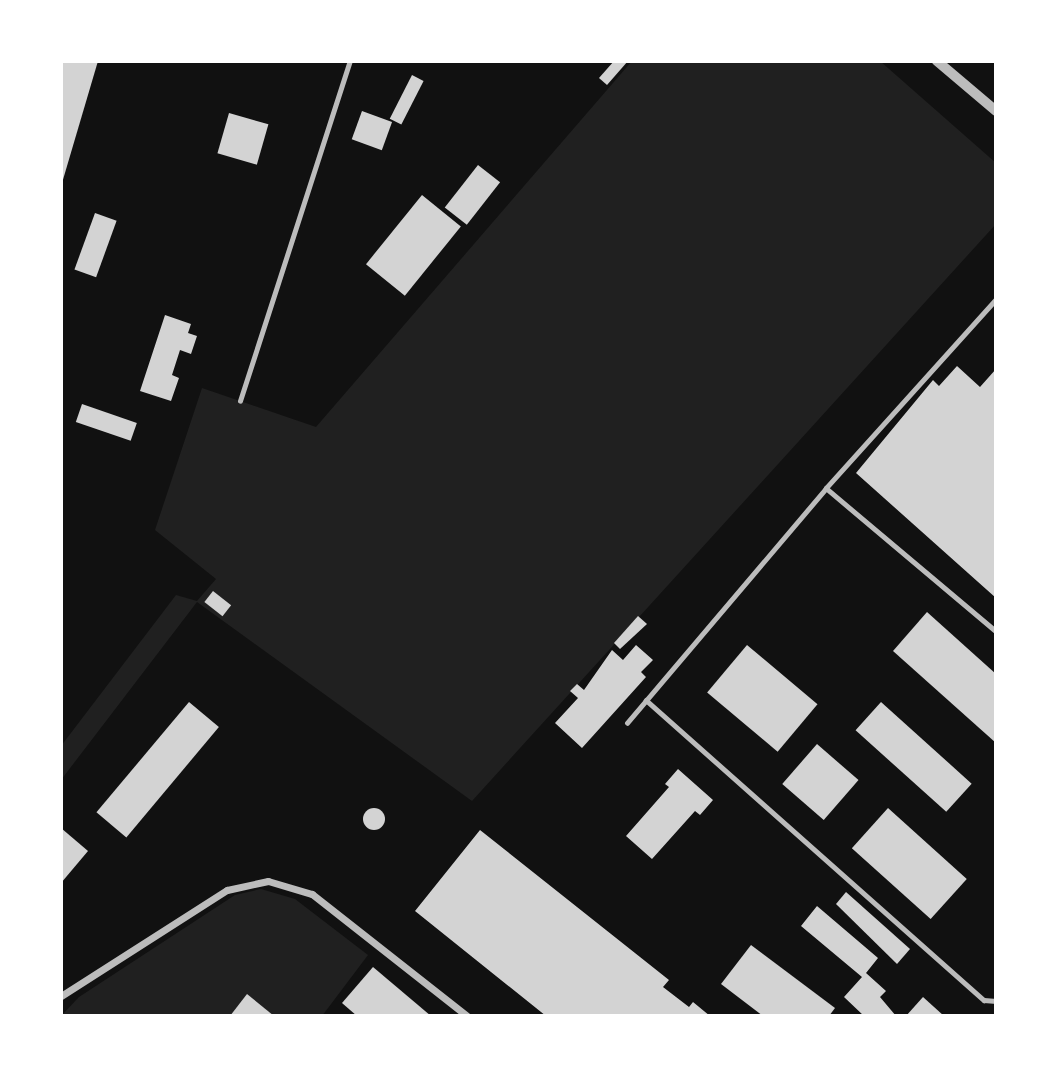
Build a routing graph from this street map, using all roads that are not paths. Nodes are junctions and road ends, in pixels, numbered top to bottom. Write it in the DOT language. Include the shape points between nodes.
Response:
graph roads {
  1 [pos="350,61"];
  2 [pos="937,61"];
  3 [pos="996,111"];
  4 [pos="996,299"];
  5 [pos="240,401"];
  6 [pos="825,488"];
  7 [pos="996,631"];
  8 [pos="646,700"];
  9 [pos="626,723"];
  10 [pos="61,996"];
  11 [pos="996,1001"];
  12 [pos="467,1016"];
  1 -- 5 [label="lane"];
  2 -- 3 [label="street"];
  4 -- 6 [label="lane"];
  6 -- 7 [label="lane"];
  6 -- 8 [label="lane"];
  8 -- 9 [label="lane"];
  8 -- 11 [label="lane" via="984,1000"];
  10 -- 12 [label="street" via="226,890 268,881 312,894"];
}
